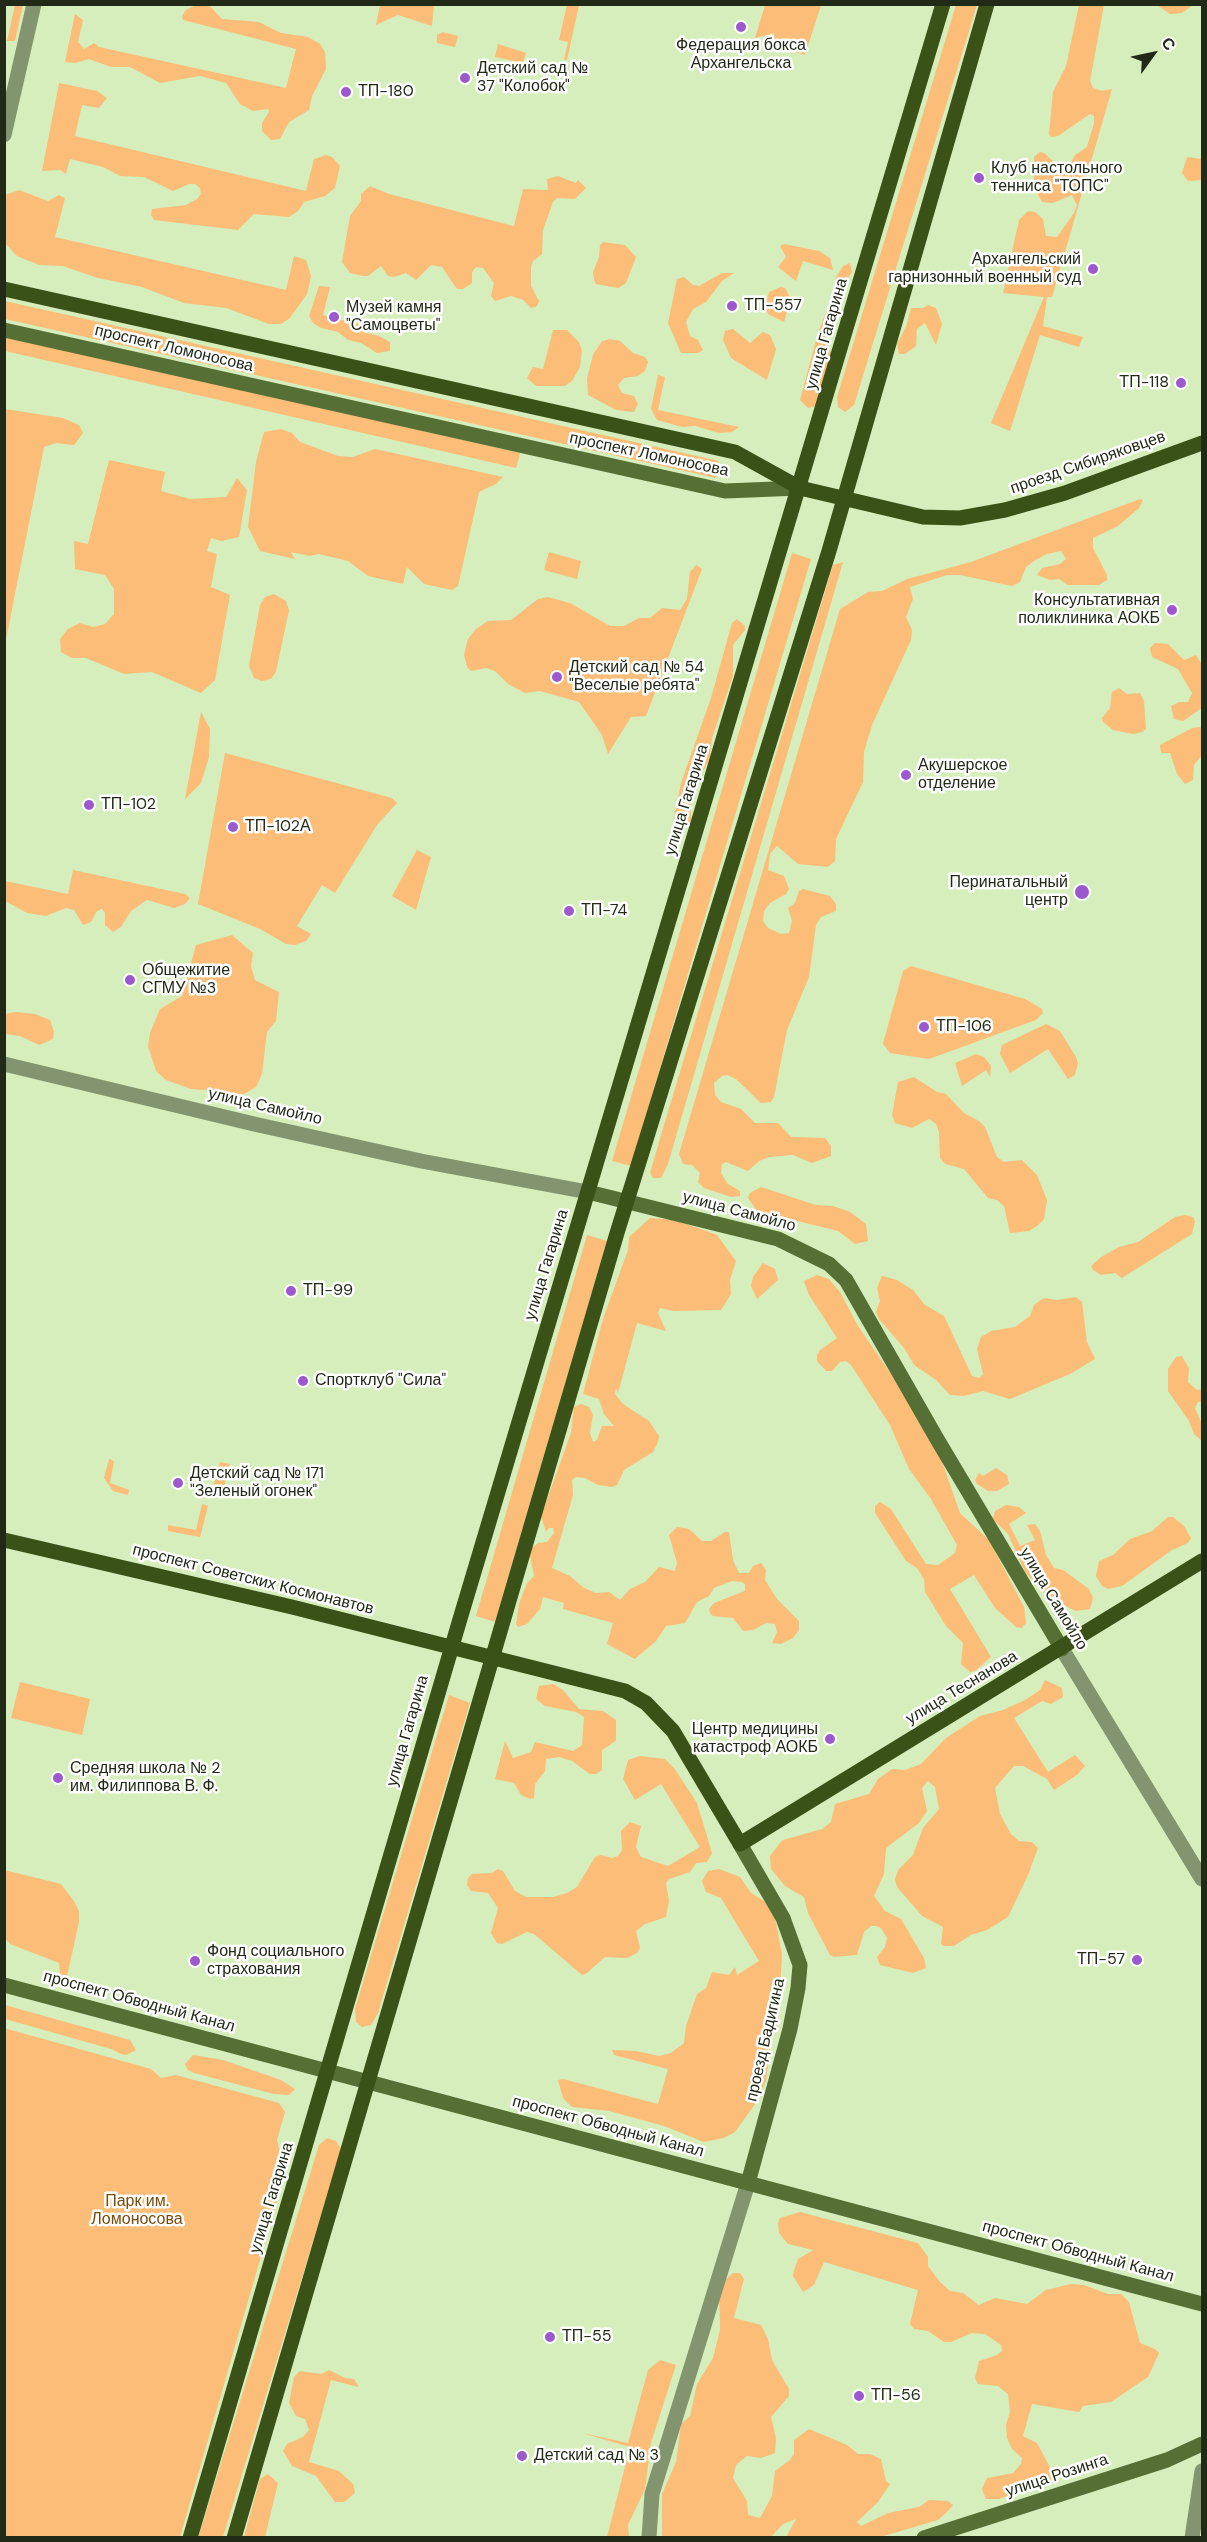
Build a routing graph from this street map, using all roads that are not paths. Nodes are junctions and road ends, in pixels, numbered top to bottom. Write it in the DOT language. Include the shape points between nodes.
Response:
graph roads {
  1 [pos="34,4"];
  2 [pos="943,4"];
  3 [pos="987,4"];
  4 [pos="4,135"];
  5 [pos="4,289"];
  6 [pos="4,330"];
  7 [pos="1203,442"];
  8 [pos="800,488"];
  9 [pos="843,500"];
  10 [pos="4,1064"];
  11 [pos="588,1192"];
  12 [pos="627,1202"];
  13 [pos="4,1540"];
  14 [pos="1203,1562"];
  15 [pos="451,1648"];
  16 [pos="1062,1649"];
  17 [pos="492,1657"];
  18 [pos="740,1844"];
  19 [pos="1203,1879"];
  20 [pos="4,1985"];
  21 [pos="329,2070"];
  22 [pos="366,2082"];
  23 [pos="748,2183"];
  24 [pos="1203,2304"];
  25 [pos="1202,2446"];
  26 [pos="1203,2471"];
  27 [pos="190,2538"];
  28 [pos="234,2538"];
  29 [pos="649,2538"];
  30 [pos="924,2538"];
  31 [pos="1192,2538"];
  1 -- 4 [label="street"];
  2 -- 8 [label="main road, улица Гагарина"];
  3 -- 9 [label="main road"];
  5 -- 8 [label="main road, проспект Ломоносова" via="735,452"];
  6 -- 8 [label="main road, проспект Ломоносова" via="725,491"];
  7 -- 9 [label="main road, проезд Сибиряковцев" via="1065,493 978,516 923,517"];
  8 -- 9 [label="main road, проезд Сибиряковцев"];
  8 -- 11 [label="main road, улица Гагарина"];
  9 -- 12 [label="main road"];
  10 -- 11 [label="street, улица Самойло" via="421,1161"];
  11 -- 12 [label="main road, улица Самойло"];
  11 -- 15 [label="main road, улица Гагарина"];
  12 -- 16 [label="main road, улица Самойло" via="778,1239 829,1264 846,1280"];
  12 -- 17 [label="main road"];
  13 -- 15 [label="main road, проспект Советских Космонавтов"];
  14 -- 16 [label="main road, улица Теснанова"];
  15 -- 17 [label="main road, проспект Советских Космонавтов"];
  15 -- 21 [label="main road, улица Гагарина"];
  16 -- 18 [label="main road, улица Теснанова"];
  16 -- 19 [label="street, улица Самойло"];
  17 -- 18 [label="main road, проезд Бадигина" via="605,1684 646,1703 673,1731"];
  17 -- 22 [label="main road"];
  18 -- 23 [label="main road, проезд Бадигина" via="783,1917 800,1965 790,2029"];
  20 -- 21 [label="main road, проспект Обводный Канал"];
  21 -- 22 [label="main road, проспект Обводный Канал"];
  21 -- 27 [label="main road, улица Гагарина"];
  22 -- 23 [label="main road, проспект Обводный Канал"];
  22 -- 28 [label="main road"];
  23 -- 24 [label="main road, проспект Обводный Канал"];
  23 -- 29 [label="street, проезд Бадигина" via="652,2494"];
  25 -- 30 [label="main road, улица Розинга"];
  26 -- 31 [label="street"];
}
